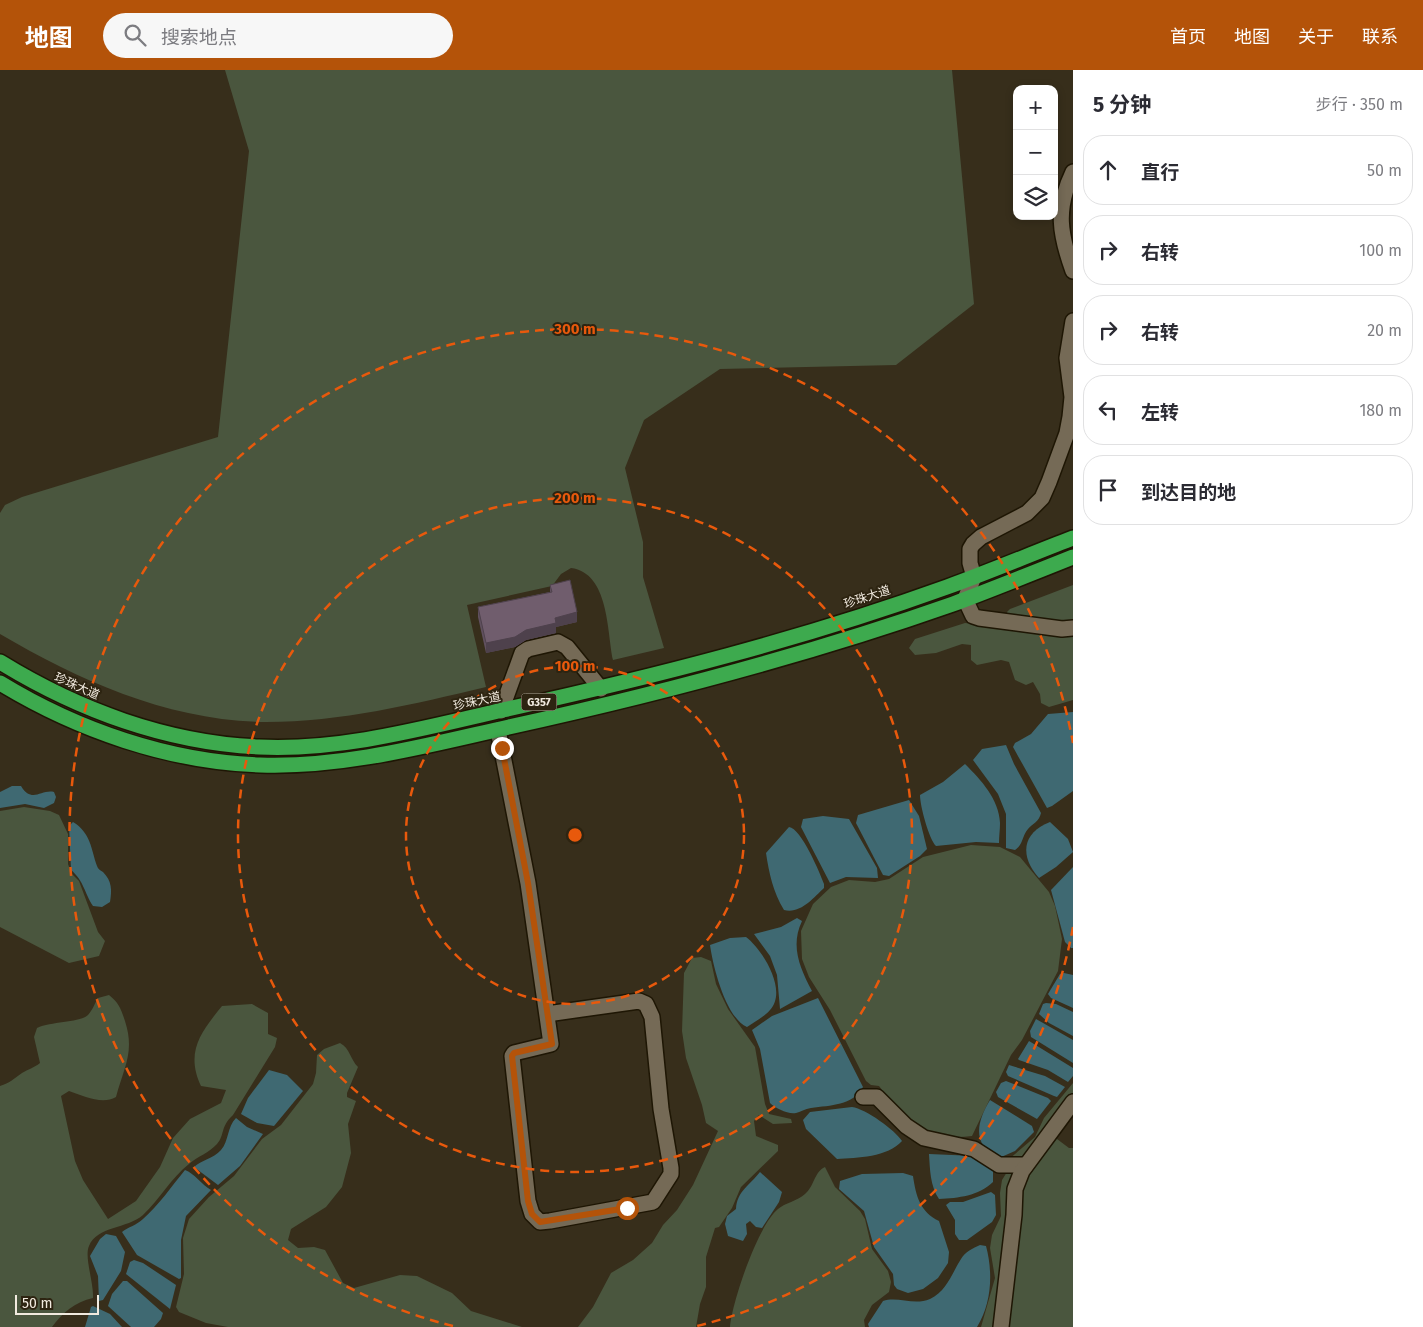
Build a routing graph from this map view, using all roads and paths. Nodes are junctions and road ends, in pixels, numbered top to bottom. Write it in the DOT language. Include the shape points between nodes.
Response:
graph roads {
  1 [pos="1073,172"];
  2 [pos="1073,271"];
  3 [pos="1073,321"];
  4 [pos="1073,538"];
  5 [pos="1073,557"];
  6 [pos="974,576"];
  7 [pos="965,599"];
  8 [pos="1073,628"];
  9 [pos="0,662"];
  10 [pos="0,683"];
  11 [pos="601,689"];
  12 [pos="501,711"];
  13 [pos="498,730"];
  14 [pos="547,1014"];
  15 [pos="863,1097"];
  16 [pos="1073,1102"];
  17 [pos="1026,1165"];
  18 [pos="1001,1327"];
  1 -- 2 [label="street" via="1061,222 1063,245"];
  3 -- 6 [label="street" via="1067,358 1072,397 1070,417 1049,482 1042,498 1027,513 972,544 970,563"];
  4 -- 6 [label="highway, 珍珠大道 / G357"];
  5 -- 7 [label="highway, G357"];
  6 -- 7 [label="street"];
  6 -- 11 [label="highway, 珍珠大道 / G357" via="704,663"];
  7 -- 8 [label="street" via="973,616 979,618"];
  7 -- 13 [label="highway, G357" via="709,680"];
  9 -- 12 [label="highway, 珍珠大道 / G357" via="36,683 106,715 163,732 227,744 292,747 352,741"];
  10 -- 13 [label="highway, G357" via="99,731 142,745 225,762 293,764 363,757"];
  11 -- 12 [label="highway, 珍珠大道 / G357"];
  11 -- 12 [label="street" via="567,647 558,642 522,653"];
  13 -- 14 [label="street" via="528,883"];
  14 -- 14 [label="street" via="552,1044 512,1056 521,1153 532,1214 540,1222 653,1202 671,1174 671,1168 661,1109 652,1017 646,1004 639,1001"];
  15 -- 17 [label="street" via="877,1097 906,1126 924,1138 974,1149 999,1166"];
  16 -- 17 [label="street"];
  17 -- 18 [label="street" via="1015,1189"];
}
